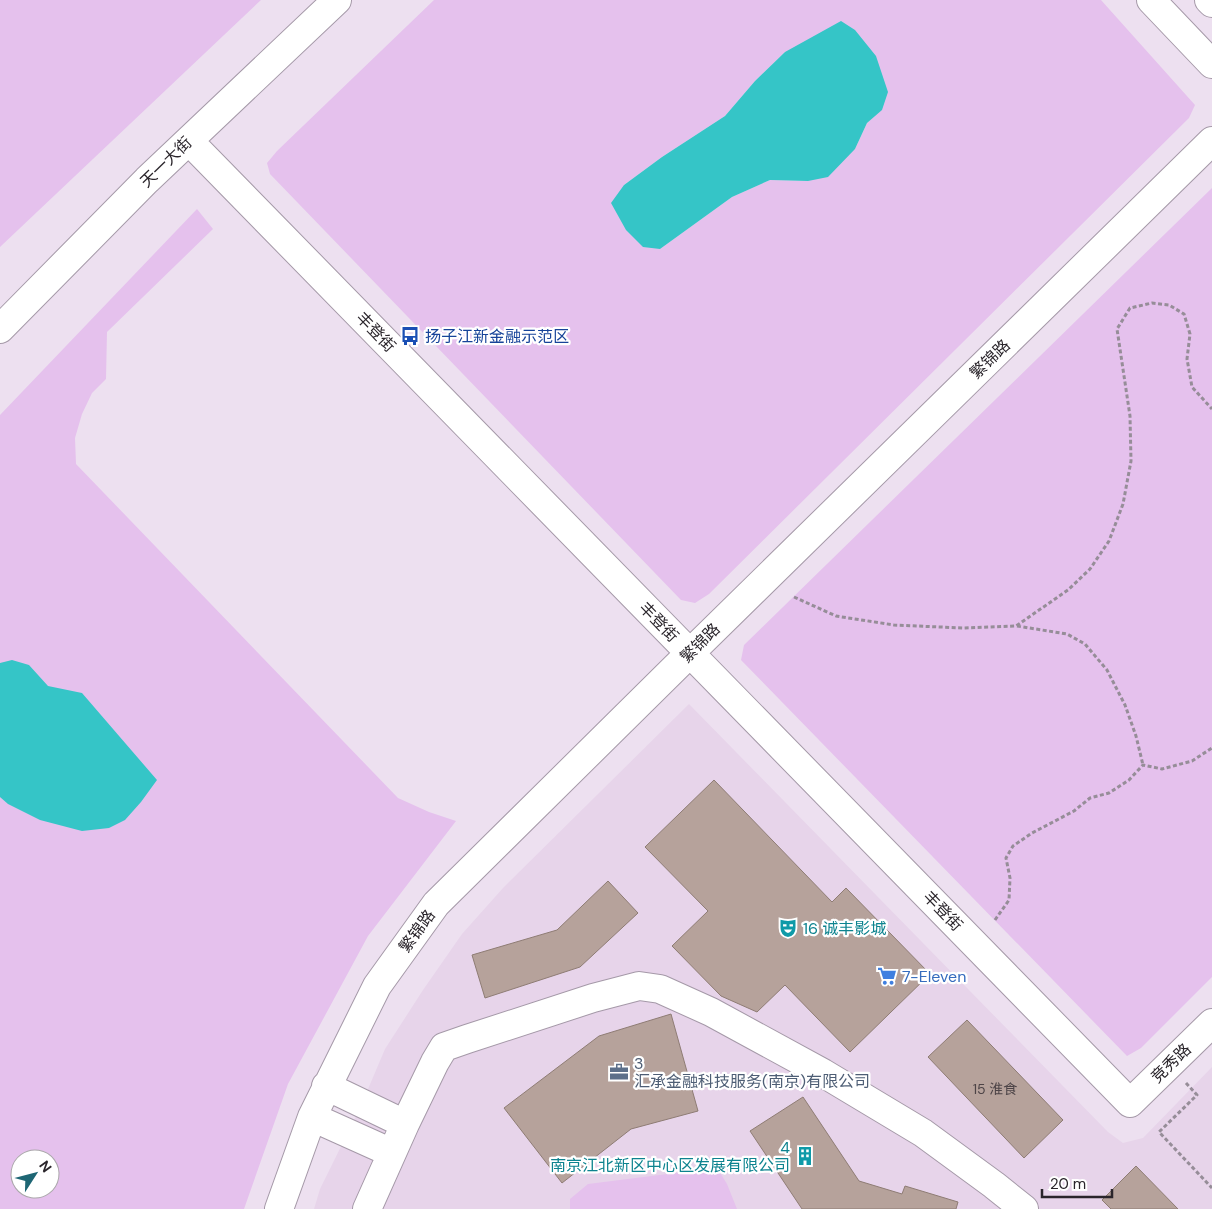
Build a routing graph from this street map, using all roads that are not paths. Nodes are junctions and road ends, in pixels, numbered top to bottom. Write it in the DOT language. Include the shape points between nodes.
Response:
graph roads {
  1 [pos="337,0"];
  2 [pos="1151,0"];
  3 [pos="1209,0"];
  4 [pos="1212,3"];
  5 [pos="1212,64"];
  6 [pos="189,141"];
  7 [pos="1212,141"];
  8 [pos="0,329"];
  9 [pos="690,653"];
  10 [pos="1212,1023"];
  11 [pos="326,1086"];
  12 [pos="1130,1103"];
  13 [pos="312,1117"];
  14 [pos="405,1124"];
  15 [pos="392,1152"];
  16 [pos="280,1209"];
  17 [pos="367,1209"];
  18 [pos="1024,1209"];
  1 -- 6 [label="street, 天一大街"];
  2 -- 5 [label="street"];
  3 -- 4 [label="street"];
  6 -- 8 [label="street, 天一大街"];
  6 -- 9 [label="street, 丰登街"];
  7 -- 9 [label="street, 繁锦路"];
  9 -- 11 [label="street, 繁锦路" via="436,904 377,986"];
  9 -- 12 [label="street, 丰登街"];
  10 -- 12 [label="street, 竞秀路"];
  11 -- 13 [label="street, 繁锦路"];
  11 -- 14 [label="street"];
  13 -- 15 [label="street"];
  13 -- 16 [label="street, 繁锦路"];
  14 -- 15 [label="street"];
  14 -- 18 [label="street" via="444,1048 593,998 640,986 660,989 712,1012 823,1073 923,1133"];
  15 -- 17 [label="street"];
}
